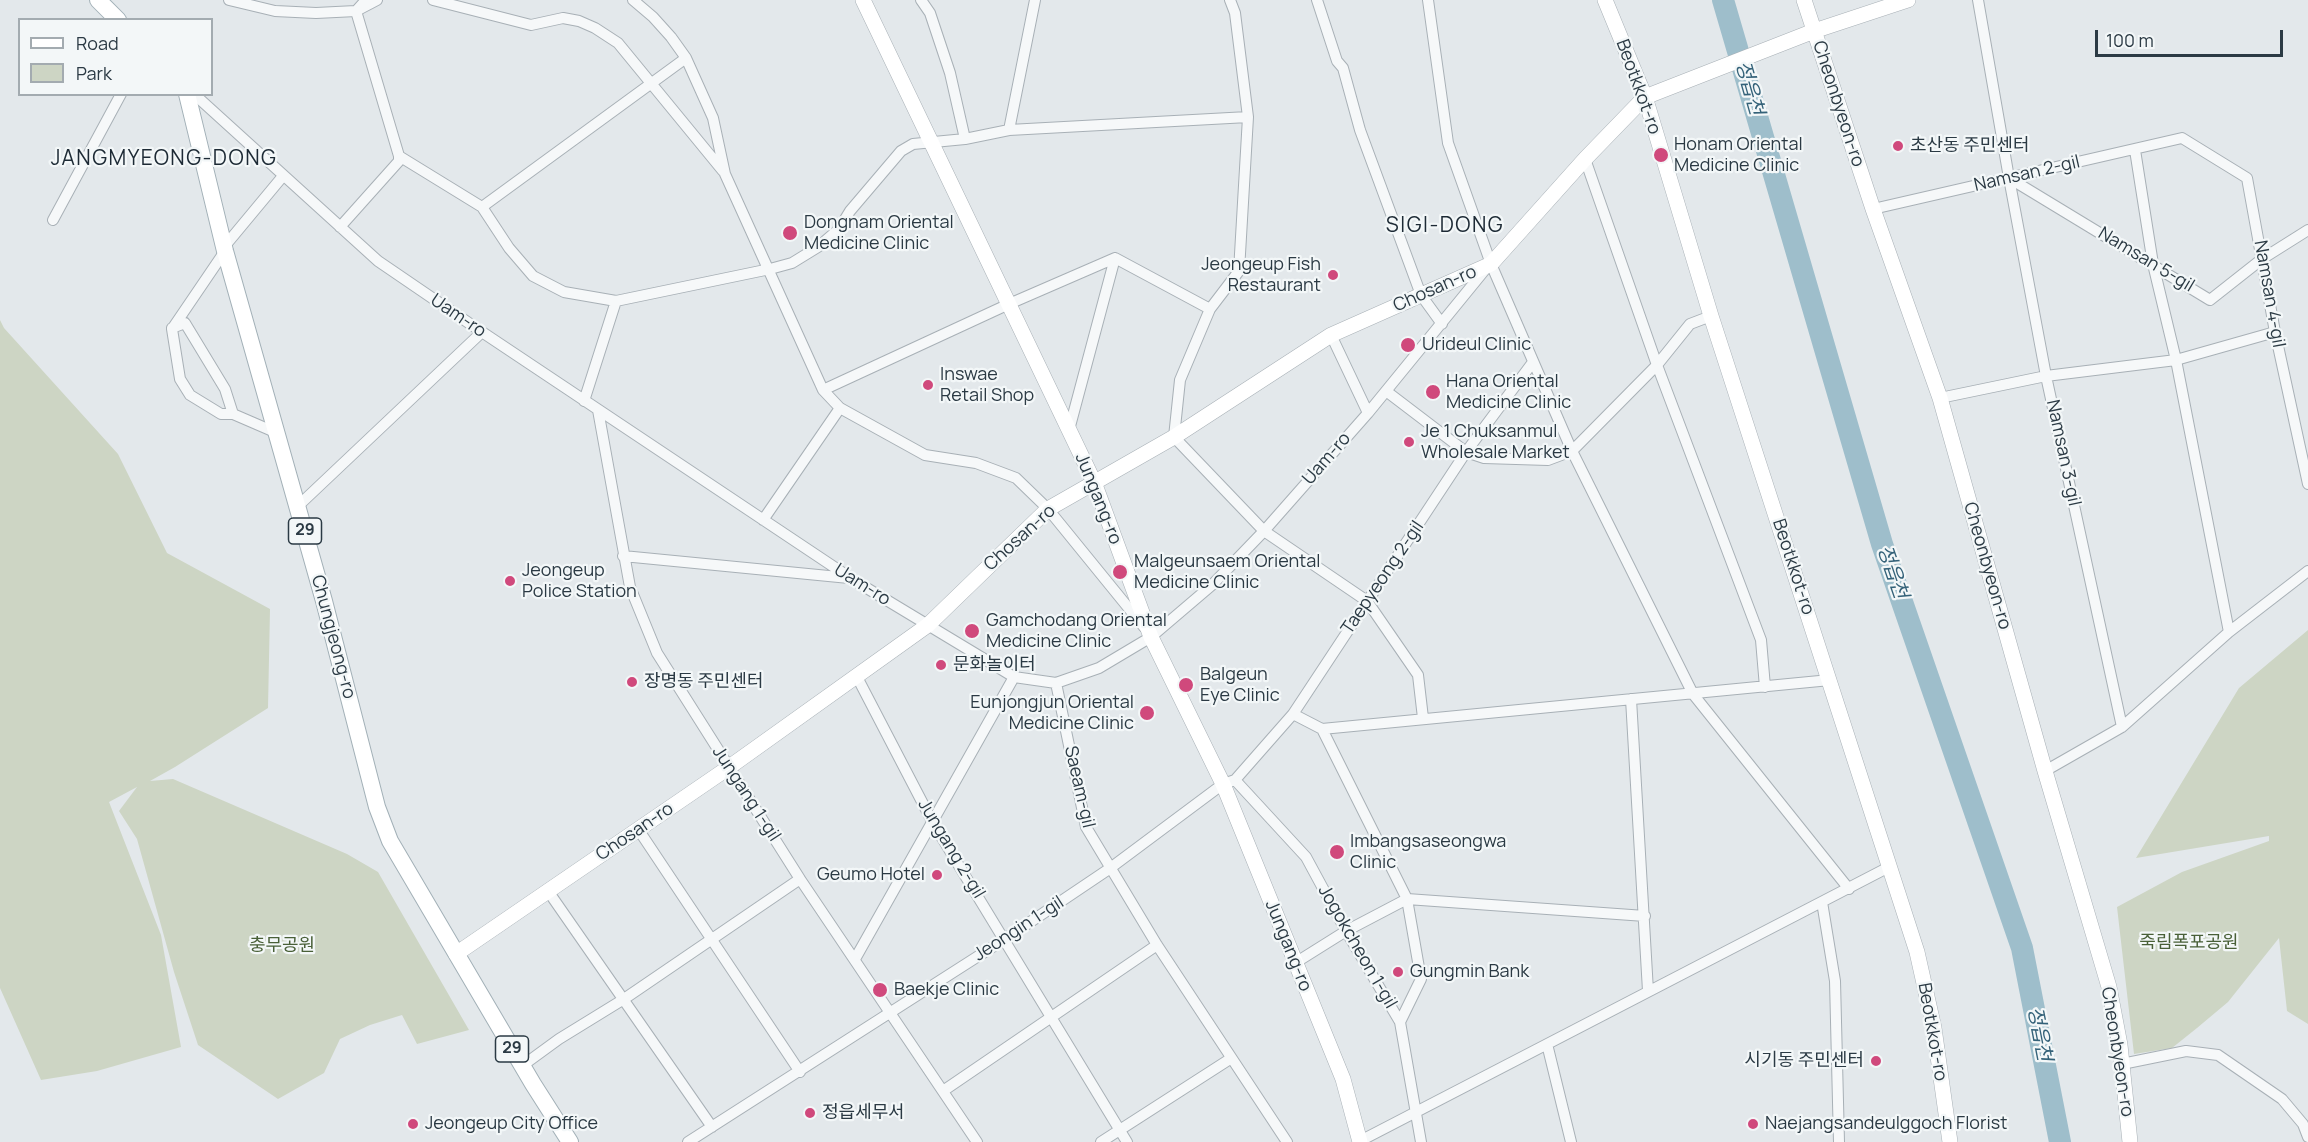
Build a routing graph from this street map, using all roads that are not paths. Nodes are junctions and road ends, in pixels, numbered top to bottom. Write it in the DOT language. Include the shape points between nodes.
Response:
graph roads {
  1 [pos="98,0"];
  2 [pos="229,0"];
  3 [pos="366,0"];
  4 [pos="378,0"];
  5 [pos="433,0"];
  6 [pos="633,0"];
  7 [pos="863,0"];
  8 [pos="921,0"];
  9 [pos="1035,0"];
  10 [pos="1230,0"];
  11 [pos="1317,0"];
  12 [pos="1428,0"];
  13 [pos="1605,0"];
  14 [pos="1804,0"];
  15 [pos="1908,0"];
  16 [pos="1978,0"];
  17 [pos="356,11"];
  18 [pos="116,18"];
  19 [pos="1814,31"];
  20 [pos="686,58"];
  21 [pos="651,83"];
  22 [pos="120,96"];
  23 [pos="187,96"];
  24 [pos="196,96"];
  25 [pos="1645,98"];
  26 [pos="1248,117"];
  27 [pos="1009,130"];
  28 [pos="2182,138"];
  29 [pos="965,139"];
  30 [pos="932,141"];
  31 [pos="2135,150"];
  32 [pos="399,156"];
  33 [pos="1585,159"];
  34 [pos="725,174"];
  35 [pos="283,176"];
  36 [pos="2008,177"];
  37 [pos="482,207"];
  38 [pos="1873,209"];
  39 [pos="53,220"];
  40 [pos="340,227"];
  41 [pos="2308,230"];
  42 [pos="225,249"];
  43 [pos="1115,258"];
  44 [pos="2262,259"];
  45 [pos="1491,264"];
  46 [pos="2153,264"];
  47 [pos="770,269"];
  48 [pos="1421,295"];
  49 [pos="616,301"];
  50 [pos="1009,304"];
  51 [pos="1210,309"];
  52 [pos="1711,316"];
  53 [pos="1442,324"];
  54 [pos="172,329"];
  55 [pos="2275,332"];
  56 [pos="482,333"];
  57 [pos="1331,335"];
  58 [pos="2176,360"];
  59 [pos="1533,362"];
  60 [pos="1657,365"];
  61 [pos="2046,376"];
  62 [pos="822,390"];
  63 [pos="1386,391"];
  64 [pos="1940,398"];
  65 [pos="584,401"];
  66 [pos="840,408"];
  67 [pos="598,410"];
  68 [pos="1368,413"];
  69 [pos="233,414"];
  70 [pos="1069,430"];
  71 [pos="277,433"];
  72 [pos="1174,437"];
  73 [pos="1572,451"];
  74 [pos="1466,452"];
  75 [pos="1094,482"];
  76 [pos="2308,484"];
  77 [pos="298,506"];
  78 [pos="1048,509"];
  79 [pos="762,520"];
  80 [pos="1264,531"];
  81 [pos="623,556"];
  82 [pos="2308,571"];
  83 [pos="850,579"];
  84 [pos="1367,601"];
  85 [pos="928,625"];
  86 [pos="2229,632"];
  87 [pos="1151,636"];
  88 [pos="856,675"];
  89 [pos="1014,677"];
  90 [pos="1830,680"];
  91 [pos="1056,683"];
  92 [pos="1765,687"];
  93 [pos="1693,694"];
  94 [pos="1631,699"];
  95 [pos="1293,714"];
  96 [pos="1423,718"];
  97 [pos="2122,728"];
  98 [pos="1322,729"];
  99 [pos="728,768"];
  100 [pos="2045,771"];
  101 [pos="1229,782"];
  102 [pos="933,822"];
  103 [pos="639,829"];
  104 [pos="1889,867"];
  105 [pos="1109,869"];
  106 [pos="800,879"];
  107 [pos="1849,888"];
  108 [pos="548,891"];
  109 [pos="1407,899"];
  110 [pos="1822,902"];
  111 [pos="1645,916"];
  112 [pos="1346,931"];
  113 [pos="1005,939"];
  114 [pos="712,940"];
  115 [pos="1157,945"];
  116 [pos="456,954"];
  117 [pos="855,959"];
  118 [pos="1295,963"];
  119 [pos="1648,991"];
  120 [pos="624,999"];
  121 [pos="890,1011"];
  122 [pos="1053,1017"];
  123 [pos="1400,1022"];
  124 [pos="1547,1044"];
  125 [pos="1230,1059"];
  126 [pos="2122,1064"];
  127 [pos="522,1066"];
  128 [pos="800,1072"];
  129 [pos="943,1091"];
  130 [pos="1417,1112"];
  131 [pos="712,1127"];
  132 [pos="1121,1130"];
  133 [pos="2308,1137"];
  134 [pos="1360,1141"];
  135 [pos="570,1142"];
  136 [pos="688,1142"];
  137 [pos="977,1142"];
  138 [pos="1101,1142"];
  139 [pos="1127,1142"];
  140 [pos="1287,1142"];
  141 [pos="1421,1142"];
  142 [pos="1571,1142"];
  143 [pos="1839,1142"];
  144 [pos="1950,1142"];
  145 [pos="2130,1142"];
  1 -- 18 [label="main road"];
  2 -- 17 [label="street" via="275,11"];
  3 -- 17 [label="street"];
  4 -- 17 [label="street"];
  5 -- 21 [label="street" via="531,25 563,18 595,27 618,43"];
  6 -- 20 [label="street" via="653,17"];
  7 -- 30 [label="street, Jungang-ro"];
  8 -- 29 [label="street" via="930,13 950,73"];
  9 -- 27 [label="street"];
  10 -- 26 [label="street"];
  11 -- 48 [label="street"];
  12 -- 45 [label="street" via="1448,143"];
  13 -- 25 [label="street, Beotkkot-ro"];
  14 -- 19 [label="street, Cheonbyeon-ro"];
  15 -- 19 [label="street"];
  16 -- 36 [label="street, Namsan 3-gil"];
  17 -- 32 [label="street"];
  19 -- 25 [label="street"];
  19 -- 38 [label="street, Cheonbyeon-ro"];
  20 -- 21 [label="street"];
  20 -- 34 [label="street" via="713,118"];
  21 -- 34 [label="street"];
  21 -- 37 [label="street"];
  22 -- 39 [label="street"];
  23 -- 42 [label="main road, Chungjeong-ro / 29"];
  24 -- 35 [label="street, Uam-ro"];
  25 -- 33 [label="street, Chosan-ro"];
  25 -- 52 [label="street, Beotkkot-ro"];
  26 -- 27 [label="street"];
  26 -- 51 [label="street" via="1239,271"];
  27 -- 29 [label="street"];
  28 -- 31 [label="street, Namsan 2-gil"];
  28 -- 44 [label="street, Namsan 4-gil" via="2247,178"];
  29 -- 30 [label="street"];
  30 -- 47 [label="street" via="901,151 849,211 839,229 818,246 792,263"];
  30 -- 50 [label="street, Jungang-ro"];
  31 -- 36 [label="street, Namsan 2-gil"];
  31 -- 46 [label="street"];
  32 -- 37 [label="street"];
  32 -- 40 [label="street" via="399,161"];
  33 -- 45 [label="street, Chosan-ro"];
  33 -- 60 [label="street"];
  34 -- 47 [label="street"];
  35 -- 40 [label="street, Uam-ro"];
  35 -- 42 [label="street"];
  36 -- 38 [label="street, Namsan 2-gil"];
  36 -- 46 [label="street, Namsan 5-gil"];
  36 -- 61 [label="street, Namsan 3-gil"];
  37 -- 49 [label="street" via="533,276 564,292"];
  38 -- 64 [label="street, Cheonbyeon-ro"];
  40 -- 56 [label="street, Uam-ro" via="378,261"];
  41 -- 44 [label="street, Namsan 5-gil"];
  42 -- 54 [label="street"];
  42 -- 71 [label="main road, Chungjeong-ro / 29"];
  43 -- 50 [label="street"];
  43 -- 51 [label="street"];
  43 -- 70 [label="street"];
  44 -- 46 [label="street, Namsan 5-gil" via="2210,300"];
  44 -- 55 [label="street, Namsan 4-gil"];
  45 -- 48 [label="street, Chosan-ro"];
  45 -- 53 [label="street, Uam-ro"];
  45 -- 59 [label="street"];
  46 -- 58 [label="street"];
  47 -- 49 [label="street"];
  47 -- 62 [label="street"];
  48 -- 53 [label="street"];
  48 -- 57 [label="street, Chosan-ro"];
  49 -- 65 [label="street"];
  50 -- 62 [label="street"];
  50 -- 70 [label="street, Jungang-ro"];
  51 -- 72 [label="street" via="1180,380"];
  52 -- 60 [label="street" via="1690,324"];
  52 -- 90 [label="street, Beotkkot-ro"];
  53 -- 63 [label="street, Uam-ro"];
  54 -- 69 [label="street" via="185,323 225,389"];
  54 -- 69 [label="street" via="180,379 190,395 221,414"];
  55 -- 58 [label="street"];
  55 -- 76 [label="street, Namsan 4-gil"];
  56 -- 65 [label="street, Uam-ro"];
  56 -- 77 [label="street"];
  57 -- 68 [label="street"];
  57 -- 72 [label="street, Chosan-ro"];
  58 -- 61 [label="street"];
  58 -- 86 [label="street"];
  59 -- 73 [label="street"];
  59 -- 74 [label="street, Taepyeong 2-gil"];
  60 -- 73 [label="street"];
  60 -- 92 [label="street" via="1761,639"];
  61 -- 64 [label="street"];
  61 -- 97 [label="street, Namsan 3-gil"];
  62 -- 66 [label="street"];
  63 -- 68 [label="street, Uam-ro"];
  63 -- 74 [label="street"];
  64 -- 100 [label="street, Cheonbyeon-ro"];
  65 -- 67 [label="street, Uam-ro"];
  66 -- 78 [label="street" via="925,455 976,463 1016,478"];
  66 -- 79 [label="street"];
  67 -- 79 [label="street, Uam-ro"];
  67 -- 81 [label="street, Jungang 1-gil"];
  68 -- 80 [label="street, Uam-ro"];
  69 -- 71 [label="street"];
  70 -- 75 [label="street, Jungang-ro"];
  71 -- 77 [label="main road, Chungjeong-ro / 29"];
  72 -- 75 [label="street, Chosan-ro"];
  72 -- 80 [label="street"];
  73 -- 74 [label="street" via="1548,460 1484,458"];
  73 -- 93 [label="street"];
  74 -- 84 [label="street, Taepyeong 2-gil"];
  75 -- 78 [label="street, Chosan-ro"];
  75 -- 87 [label="street, Jungang-ro"];
  77 -- 116 [label="main road, Chungjeong-ro / 29" via="377,807 390,841"];
  78 -- 85 [label="street, Chosan-ro"];
  78 -- 87 [label="street"];
  79 -- 83 [label="street, Uam-ro"];
  80 -- 84 [label="street"];
  80 -- 87 [label="street, Uam-ro" via="1212,585"];
  81 -- 83 [label="street"];
  81 -- 99 [label="street, Jungang 1-gil" via="630,587 657,653"];
  82 -- 86 [label="street"];
  83 -- 85 [label="street, Uam-ro"];
  84 -- 95 [label="street, Taepyeong 2-gil"];
  84 -- 96 [label="street" via="1418,675"];
  85 -- 88 [label="street, Chosan-ro"];
  85 -- 89 [label="street, Uam-ro"];
  86 -- 97 [label="street"];
  87 -- 91 [label="street, Uam-ro" via="1100,668"];
  87 -- 101 [label="street, Jungang-ro"];
  88 -- 99 [label="street, Chosan-ro"];
  88 -- 102 [label="street, Jungang 2-gil"];
  89 -- 91 [label="street, Uam-ro"];
  89 -- 102 [label="street"];
  90 -- 92 [label="street"];
  90 -- 104 [label="street, Beotkkot-ro"];
  91 -- 105 [label="street, Saeam-gil" via="1086,827"];
  92 -- 93 [label="street"];
  93 -- 94 [label="street"];
  93 -- 107 [label="street"];
  94 -- 96 [label="street"];
  94 -- 111 [label="street"];
  95 -- 98 [label="street"];
  95 -- 101 [label="street, Taepyeong 2-gil"];
  96 -- 98 [label="street"];
  97 -- 100 [label="street"];
  98 -- 109 [label="street"];
  99 -- 103 [label="street, Chosan-ro"];
  99 -- 106 [label="street, Jungang 1-gil"];
  100 -- 126 [label="street, Cheonbyeon-ro" via="2109,987"];
  101 -- 105 [label="street, Jeongin 1-gil"];
  101 -- 112 [label="street, Jogokcheon 1-gil" via="1305,857"];
  101 -- 118 [label="street, Jungang-ro"];
  102 -- 113 [label="street, Jungang 2-gil"];
  102 -- 117 [label="street"];
  103 -- 108 [label="street, Chosan-ro"];
  103 -- 114 [label="street"];
  104 -- 107 [label="street"];
  104 -- 144 [label="street, Beotkkot-ro" via="1917,952 1934,1028"];
  105 -- 113 [label="street, Jeongin 1-gil"];
  105 -- 115 [label="street, Saeam-gil"];
  106 -- 114 [label="street"];
  106 -- 117 [label="street, Jungang 1-gil"];
  107 -- 110 [label="street"];
  108 -- 116 [label="street, Chosan-ro"];
  108 -- 120 [label="street"];
  109 -- 111 [label="street"];
  109 -- 112 [label="street"];
  109 -- 123 [label="street" via="1421,979"];
  110 -- 119 [label="street"];
  110 -- 143 [label="street" via="1835,981"];
  111 -- 119 [label="street"];
  112 -- 118 [label="street"];
  112 -- 123 [label="street, Jogokcheon 1-gil"];
  113 -- 121 [label="street, Jeongin 1-gil"];
  113 -- 122 [label="street, Jungang 2-gil"];
  114 -- 120 [label="street"];
  114 -- 128 [label="street"];
  115 -- 122 [label="street"];
  115 -- 125 [label="street, Saeam-gil"];
  116 -- 127 [label="main road, Chungjeong-ro / 29"];
  117 -- 121 [label="street, Jungang 1-gil"];
  118 -- 134 [label="street, Jungang-ro" via="1343,1079"];
  119 -- 124 [label="street"];
  120 -- 127 [label="street"];
  120 -- 131 [label="street"];
  121 -- 128 [label="street, Jeongin 1-gil"];
  121 -- 129 [label="street, Jungang 1-gil"];
  122 -- 129 [label="street"];
  122 -- 132 [label="street, Jungang 2-gil"];
  123 -- 130 [label="street, Jogokcheon 1-gil"];
  124 -- 130 [label="street"];
  124 -- 142 [label="street"];
  125 -- 132 [label="street"];
  125 -- 140 [label="street, Saeam-gil"];
  126 -- 133 [label="street" via="2186,1051 2218,1055 2282,1099 2303,1124"];
  126 -- 145 [label="street, Cheonbyeon-ro"];
  127 -- 135 [label="main road, Chungjeong-ro / 29"];
  128 -- 131 [label="street, Jeongin 1-gil"];
  129 -- 137 [label="street, Jungang 1-gil"];
  130 -- 134 [label="street"];
  130 -- 141 [label="street, Jogokcheon 1-gil"];
  131 -- 136 [label="street, Jeongin 1-gil"];
  132 -- 138 [label="street"];
  132 -- 139 [label="street, Jungang 2-gil"];
}
